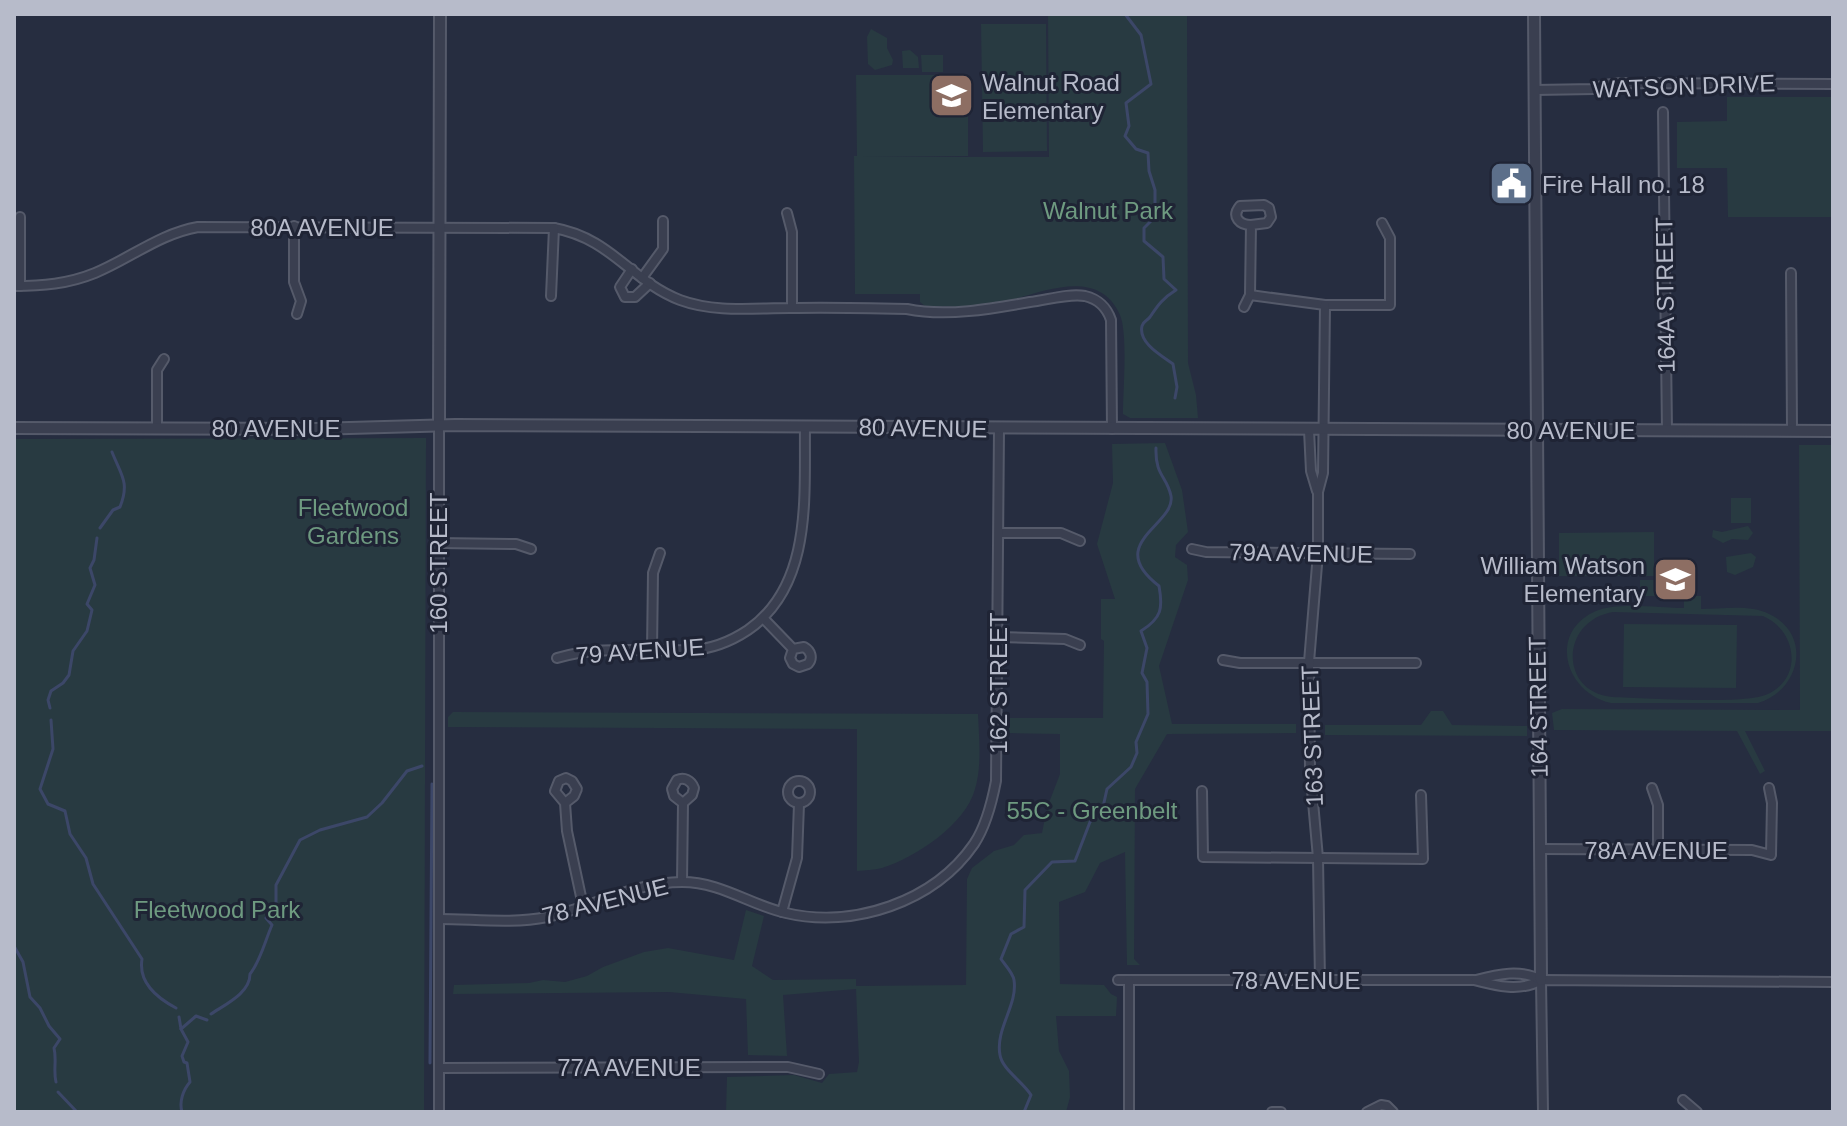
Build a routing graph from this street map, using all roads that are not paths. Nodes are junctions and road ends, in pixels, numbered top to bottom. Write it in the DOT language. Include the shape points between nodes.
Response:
graph roads {
  1 [pos="440,14"];
  2 [pos="1534,14"];
  3 [pos="1833,84"];
  4 [pos="1535,90"];
  5 [pos="1663,112"];
  6 [pos="787,213"];
  7 [pos="20,217"];
  8 [pos="663,221"];
  9 [pos="1382,223"];
  10 [pos="1251,225"];
  11 [pos="294,226"];
  12 [pos="438,227"];
  13 [pos="554,228"];
  14 [pos="632,269"];
  15 [pos="1791,273"];
  16 [pos="646,281"];
  17 [pos="17,286"];
  18 [pos="1250,295"];
  19 [pos="551,296"];
  20 [pos="1325,305"];
  21 [pos="1244,307"];
  22 [pos="792,308"];
  23 [pos="297,314"];
  24 [pos="164,359"];
  25 [pos="439,425"];
  26 [pos="157,427"];
  27 [pos="805,427"];
  28 [pos="14,428"];
  29 [pos="999,429"];
  30 [pos="1112,429"];
  31 [pos="1309,430"];
  32 [pos="1324,430"];
  33 [pos="1536,430"];
  34 [pos="1667,430"];
  35 [pos="1792,430"];
  36 [pos="1833,431"];
  37 [pos="1318,492"];
  38 [pos="999,533"];
  39 [pos="1080,541"];
  40 [pos="438,543"];
  41 [pos="531,549"];
  42 [pos="1192,549"];
  43 [pos="660,553"];
  44 [pos="1318,553"];
  45 [pos="1410,554"];
  46 [pos="764,619"];
  47 [pos="998,637"];
  48 [pos="1080,645"];
  49 [pos="793,649"];
  50 [pos="652,650"];
  51 [pos="557,658"];
  52 [pos="1223,660"];
  53 [pos="1309,662"];
  54 [pos="1416,663"];
  55 [pos="1652,788"];
  56 [pos="1769,788"];
  57 [pos="1202,791"];
  58 [pos="1421,795"];
  59 [pos="565,803"];
  60 [pos="683,803"];
  61 [pos="799,804"];
  62 [pos="1540,849"];
  63 [pos="1658,850"];
  64 [pos="1318,858"];
  65 [pos="682,882"];
  66 [pos="906,899"];
  67 [pos="583,906"];
  68 [pos="782,912"];
  69 [pos="439,919"];
  70 [pos="1118,980"];
  71 [pos="1129,980"];
  72 [pos="1541,980"];
  73 [pos="1320,981"];
  74 [pos="1833,982"];
  75 [pos="439,1068"];
  76 [pos="819,1074"];
  77 [pos="1683,1100"];
  78 [pos="439,1112"];
  79 [pos="1129,1112"];
  80 [pos="1272,1112"];
  81 [pos="1281,1112"];
  82 [pos="1367,1112"];
  83 [pos="1393,1112"];
  84 [pos="1543,1112"];
  85 [pos="1697,1112"];
  1 -- 12 [label="street, 160 STREET"];
  2 -- 4 [label="street, 164 STREET"];
  3 -- 4 [label="street, WATSON DRIVE" via="1621,83"];
  4 -- 33 [label="street, 164 STREET"];
  5 -- 34 [label="street, 164A STREET"];
  6 -- 22 [label="street"];
  7 -- 17 [label="street"];
  8 -- 16 [label="street" via="663,249"];
  9 -- 20 [label="street" via="1390,238 1390,305"];
  10 -- 18 [label="street"];
  11 -- 12 [label="street, 80A AVENUE"];
  11 -- 17 [label="street, 80A AVENUE" via="188,228 83,278"];
  11 -- 23 [label="street" via="294,282 301,301"];
  12 -- 13 [label="street, 80A AVENUE"];
  12 -- 25 [label="street, 160 STREET"];
  13 -- 14 [label="street, 80A AVENUE" via="598,243"];
  13 -- 19 [label="street"];
  14 -- 16 [label="street, 80A AVENUE"];
  14 -- 16 [label="street" via="620,287 625,297 635,297"];
  15 -- 35 [label="street"];
  16 -- 22 [label="street, 80A AVENUE" via="699,306"];
  18 -- 20 [label="street"];
  18 -- 21 [label="street"];
  20 -- 32 [label="street, 163 STREET"];
  22 -- 30 [label="street, 80A AVENUE" via="988,309 1087,297 1102,305 1112,329"];
  24 -- 26 [label="street" via="157,370"];
  25 -- 26 [label="street, 80 AVENUE"];
  25 -- 27 [label="street, 80 AVENUE"];
  25 -- 40 [label="street, 160 STREET"];
  26 -- 28 [label="street, 80 AVENUE"];
  27 -- 29 [label="street, 80 AVENUE"];
  27 -- 46 [label="street" via="799,551 788,582"];
  29 -- 30 [label="street, 80 AVENUE"];
  29 -- 38 [label="street, 162 STREET"];
  30 -- 31 [label="street, 80 AVENUE"];
  31 -- 32 [label="street, 80 AVENUE"];
  31 -- 37 [label="street, 163 STREET"];
  32 -- 33 [label="street, 80 AVENUE"];
  32 -- 37 [label="street, 163 STREET"];
  33 -- 34 [label="street, 80 AVENUE"];
  33 -- 62 [label="street, 164 STREET"];
  34 -- 35 [label="street, 80 AVENUE"];
  35 -- 36 [label="street, 80 AVENUE"];
  37 -- 44 [label="street, 163 STREET"];
  38 -- 39 [label="street" via="1061,533"];
  38 -- 47 [label="street, 162 STREET"];
  40 -- 41 [label="street" via="516,544"];
  40 -- 69 [label="street, 160 STREET"];
  42 -- 44 [label="street, 79A AVENUE"];
  43 -- 50 [label="street" via="653,573"];
  44 -- 45 [label="street, 79A AVENUE"];
  44 -- 53 [label="street, 163 STREET"];
  46 -- 49 [label="street"];
  46 -- 50 [label="street, 79 AVENUE" via="710,647"];
  47 -- 48 [label="street" via="1065,639"];
  47 -- 66 [label="street, 162 STREET" via="998,769 987,815 963,857"];
  50 -- 51 [label="street, 79 AVENUE" via="585,651"];
  52 -- 53 [label="street"];
  53 -- 54 [label="street"];
  53 -- 64 [label="street, 163 STREET"];
  55 -- 63 [label="street" via="1658,805"];
  56 -- 63 [label="street, 78A AVENUE" via="1771,855 1752,850"];
  57 -- 64 [label="street" via="1203,857"];
  58 -- 64 [label="street" via="1423,859"];
  59 -- 67 [label="street"];
  60 -- 65 [label="street"];
  61 -- 68 [label="street" via="797,858"];
  62 -- 63 [label="street, 78A AVENUE"];
  62 -- 72 [label="street, 164 STREET"];
  64 -- 73 [label="street, 163 STREET"];
  65 -- 67 [label="street, 78 AVENUE"];
  65 -- 68 [label="street, 78 AVENUE" via="730,891"];
  66 -- 68 [label="street, 78 AVENUE" via="852,917"];
  67 -- 69 [label="street, 78 AVENUE" via="532,919"];
  69 -- 75 [label="street, 160 STREET"];
  70 -- 71 [label="street, 78 AVENUE"];
  71 -- 73 [label="street, 78 AVENUE"];
  71 -- 79 [label="street"];
  72 -- 73 [label="street, 78 AVENUE" via="1527,987 1474,980"];
  72 -- 74 [label="street, 78 AVENUE"];
  72 -- 84 [label="street, 164 STREET"];
  75 -- 76 [label="street, 77A AVENUE" via="788,1067"];
  75 -- 78 [label="street, 160 STREET"];
  77 -- 85 [label="street"];
  80 -- 81 [label="street"];
  82 -- 83 [label="street" via="1381,1105"];
}
